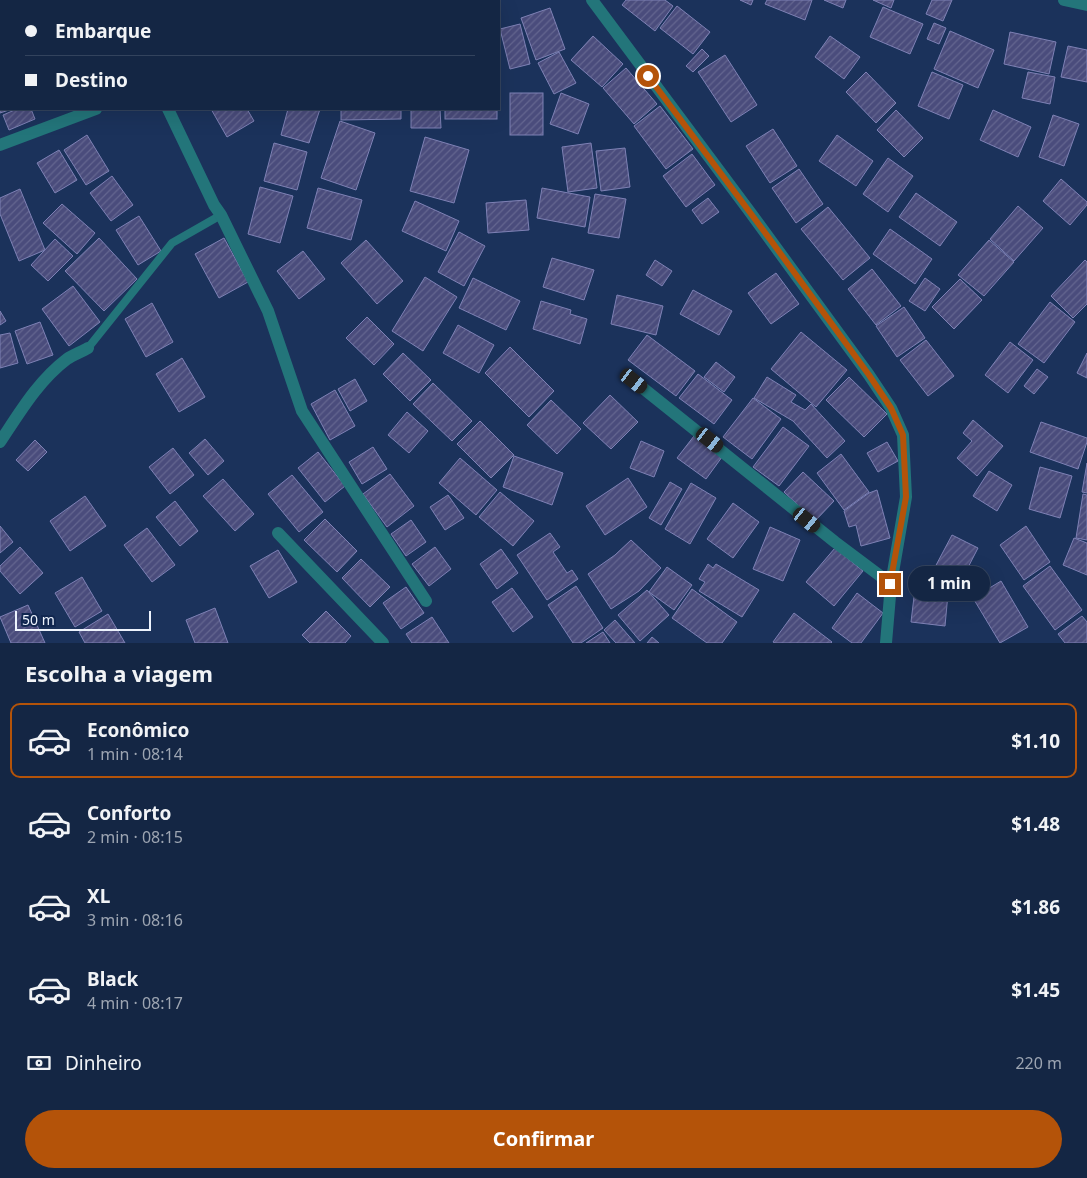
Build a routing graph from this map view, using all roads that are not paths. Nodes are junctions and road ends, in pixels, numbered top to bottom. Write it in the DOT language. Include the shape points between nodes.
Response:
graph roads {
  1 [pos="592,0"];
  2 [pos="1064,0"];
  3 [pos="1087,5"];
  4 [pos="93,110"];
  5 [pos="168,110"];
  6 [pos="0,146"];
  7 [pos="221,215"];
  8 [pos="88,348"];
  9 [pos="634,381"];
  10 [pos="0,442"];
  11 [pos="278,533"];
  12 [pos="890,584"];
  13 [pos="426,601"];
  14 [pos="383,643"];
  15 [pos="886,643"];
  1 -- 12 [label="street" via="891,408 903,435 906,497"];
  2 -- 3 [label="street"];
  4 -- 6 [label="street"];
  5 -- 7 [label="street"];
  7 -- 8 [label="lane" via="172,243"];
  7 -- 13 [label="street" via="268,311 302,411"];
  8 -- 10 [label="street" via="68,358 48,375"];
  9 -- 12 [label="street"];
  11 -- 14 [label="street"];
  12 -- 15 [label="street"];
}
